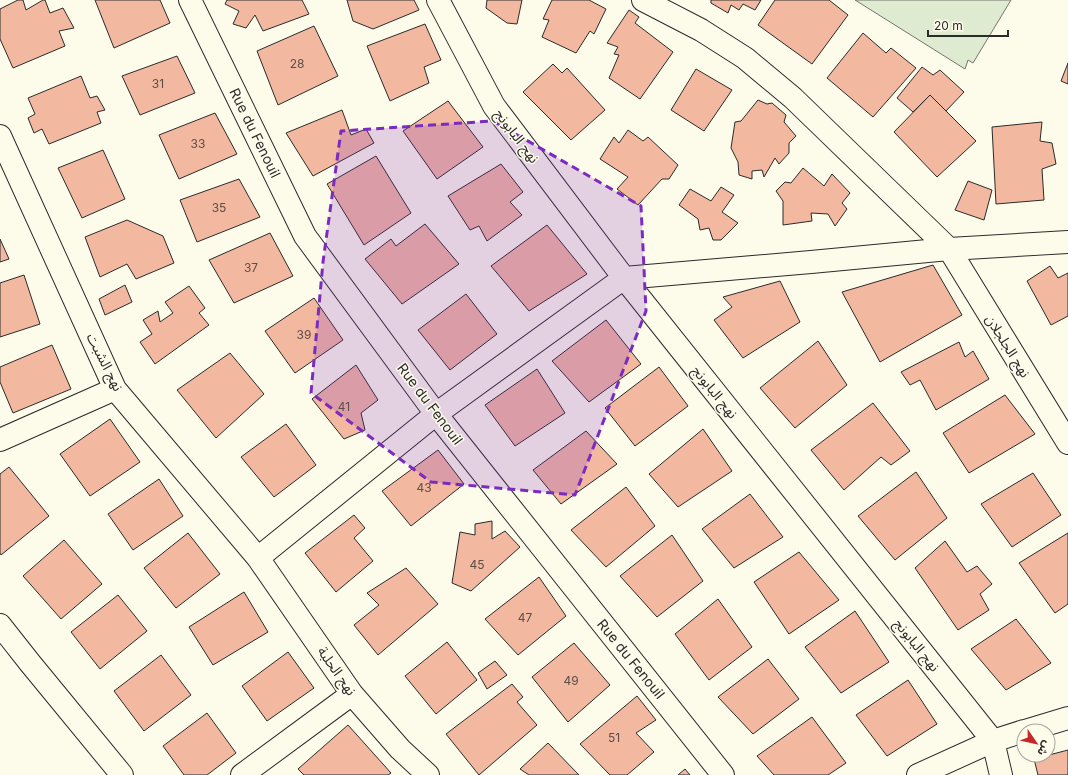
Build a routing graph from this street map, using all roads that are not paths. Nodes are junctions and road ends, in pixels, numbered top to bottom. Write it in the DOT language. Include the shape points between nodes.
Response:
graph roads {
  1 [pos="190,0"];
  2 [pos="438,0"];
  3 [pos="643,0"];
  4 [pos="0,136"];
  5 [pos="1068,242"];
  6 [pos="948,249"];
  7 [pos="624,278"];
  8 [pos="116,389"];
  9 [pos="436,414"];
  10 [pos="0,440"];
  11 [pos="1068,443"];
  12 [pos="258,558"];
  13 [pos="0,625"];
  14 [pos="352,694"];
  15 [pos="1068,718"];
  16 [pos="1051,723"];
  17 [pos="1016,734"];
  18 [pos="993,741"];
  19 [pos="122,775"];
  20 [pos="242,775"];
  21 [pos="428,775"];
  22 [pos="723,775"];
  23 [pos="918,775"];
  24 [pos="1000,775"];
  1 -- 9 [label="street, Rue du Fenouil" via="305,236"];
  2 -- 7 [label="street, نهج البابونج" via="494,106"];
  3 -- 6 [label="street, نهج الجلجلان" via="702,30 745,58 793,98"];
  4 -- 8 [label="street, نهج الشبت"];
  5 -- 6 [label="street"];
  6 -- 7 [label="street"];
  6 -- 11 [label="street, نهج الجلجلان"];
  7 -- 9 [label="street"];
  7 -- 18 [label="street, نهج البابونج"];
  8 -- 10 [label="street"];
  8 -- 12 [label="street, نهج الشبت"];
  9 -- 12 [label="street"];
  9 -- 22 [label="street, Rue du Fenouil"];
  12 -- 14 [label="street, نهج الحلبة"];
  13 -- 19 [label="street"];
  14 -- 20 [label="street"];
  14 -- 21 [label="street, نهج الحلبة" via="400,749"];
  15 -- 16 [label="street"];
  17 -- 18 [label="street"];
  18 -- 23 [label="street"];
  18 -- 24 [label="street, نهج البابونج"];
}
